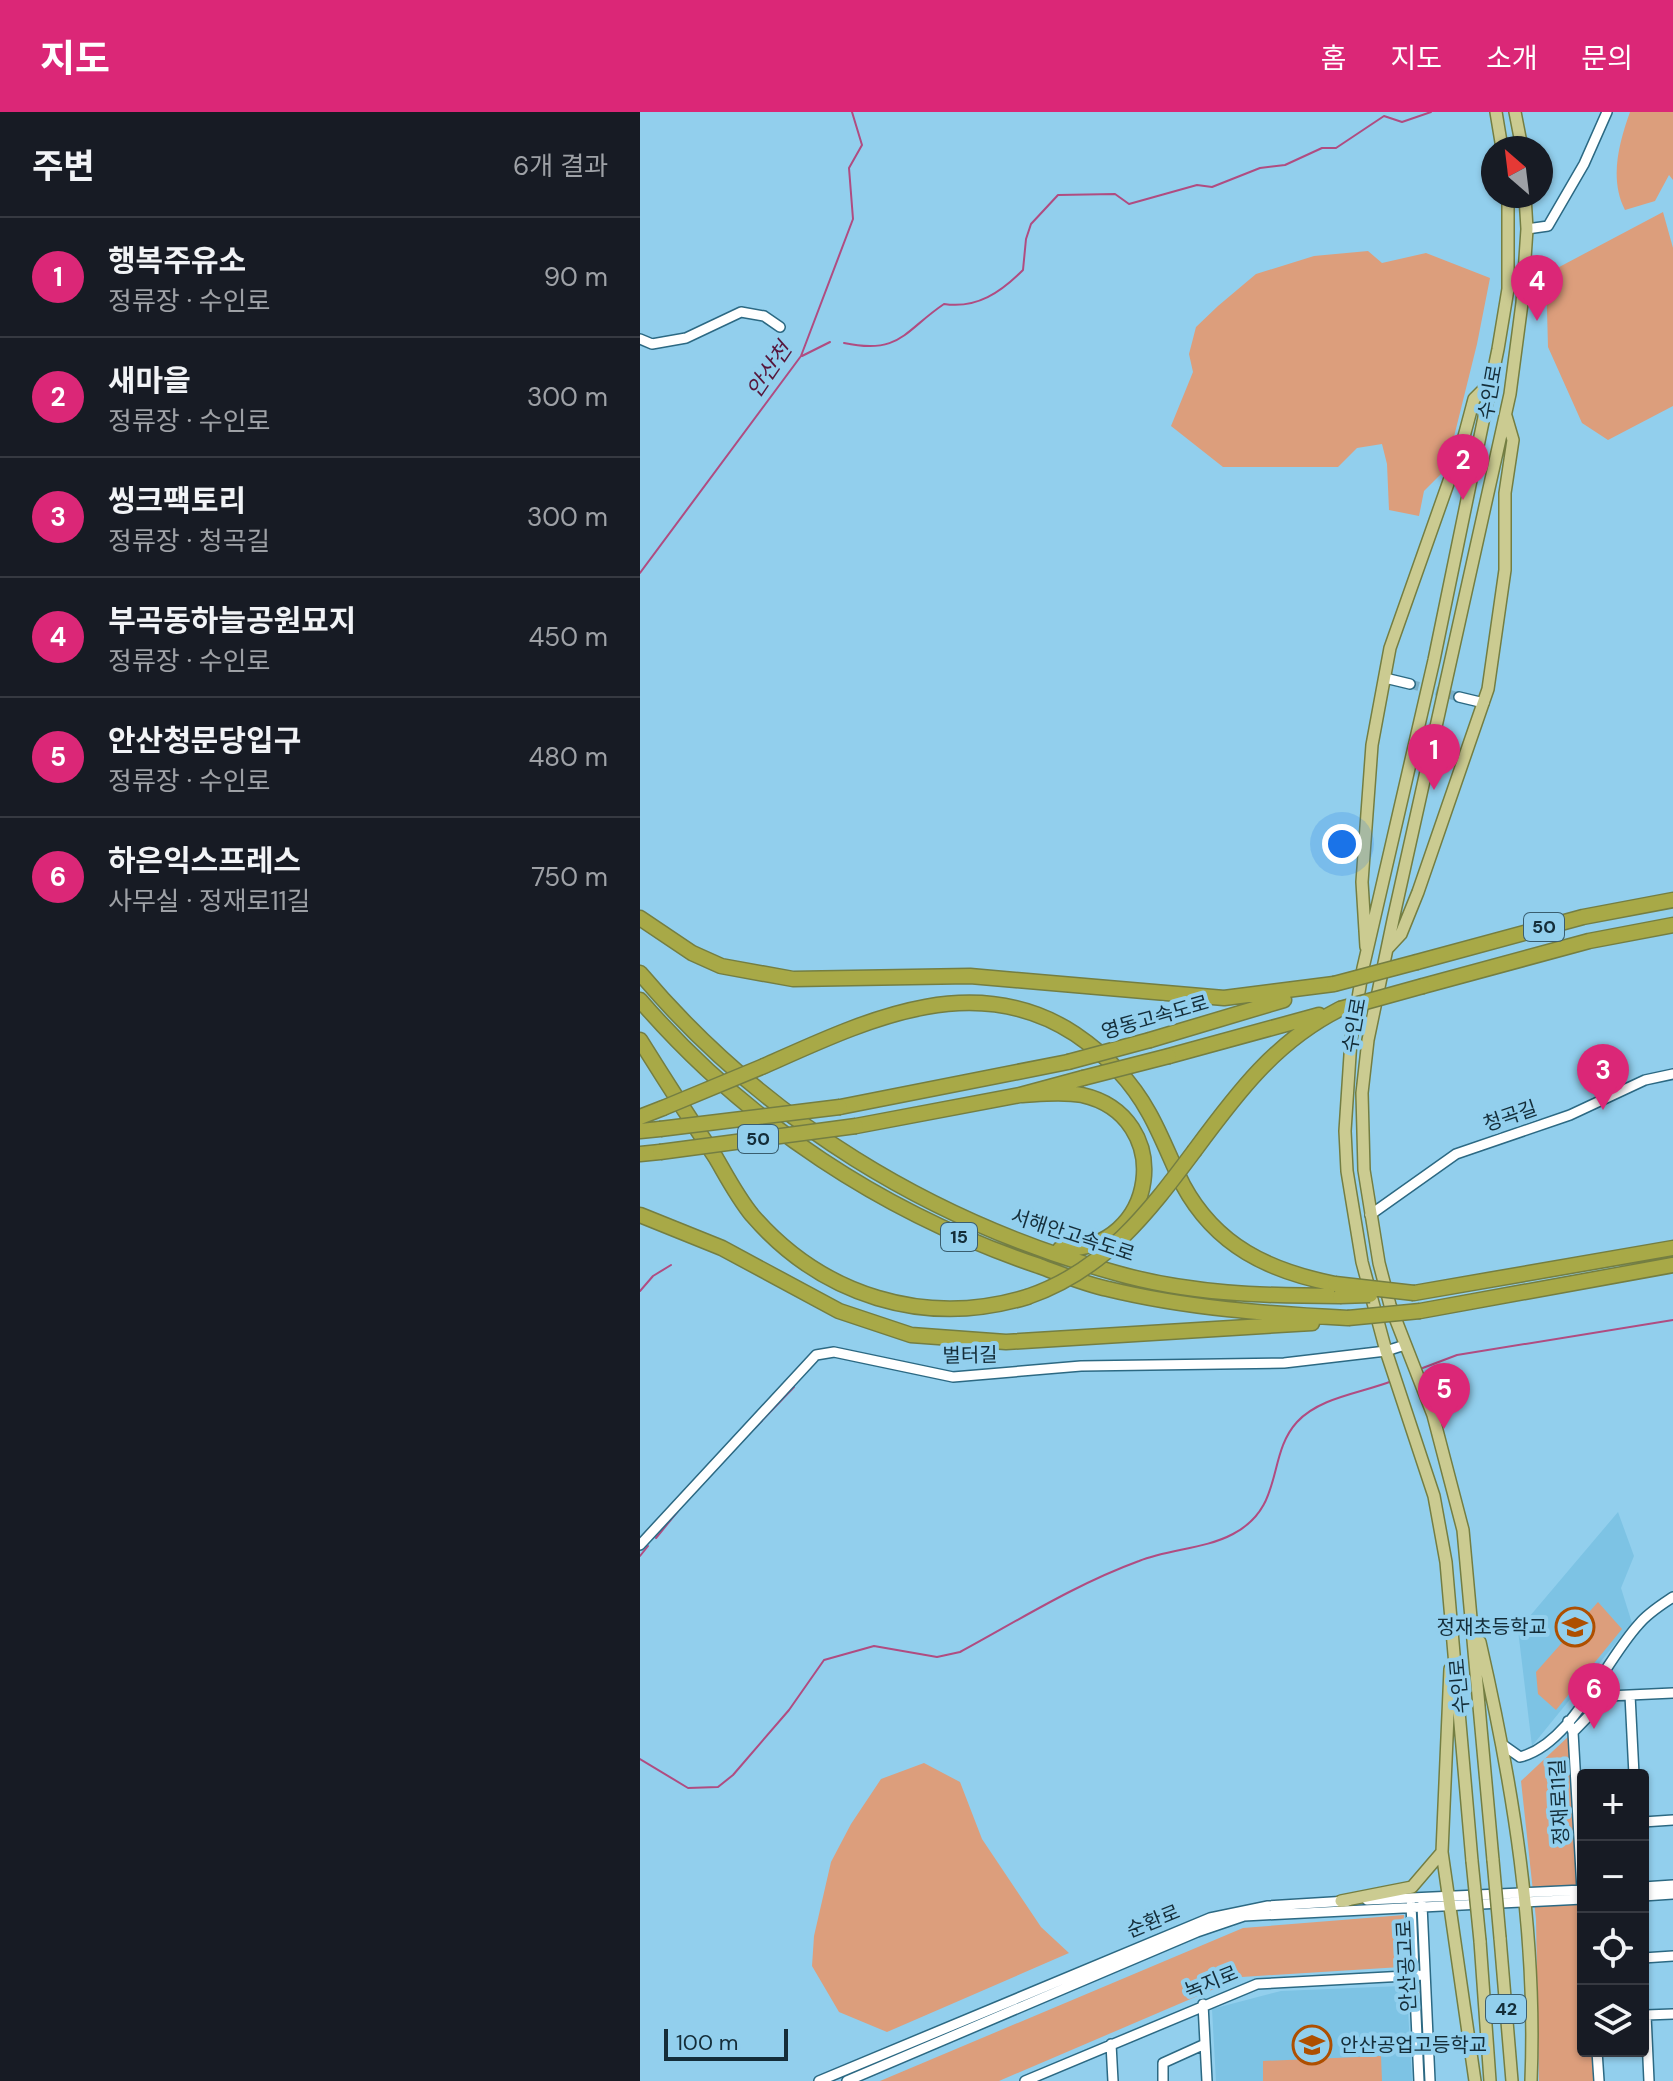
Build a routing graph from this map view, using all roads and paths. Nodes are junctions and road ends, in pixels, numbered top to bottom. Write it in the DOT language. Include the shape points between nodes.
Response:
graph roads {
  1 [pos="1496,112"];
  2 [pos="1515,112"];
  3 [pos="1607,112"];
  4 [pos="1500,136"];
  5 [pos="1520,136"];
  6 [pos="1508,208"];
  7 [pos="1526,208"];
  8 [pos="1527,229"];
  9 [pos="780,327"];
  10 [pos="640,339"];
  11 [pos="1491,383"];
  12 [pos="1505,414"];
  13 [pos="1385,678"];
  14 [pos="1410,684"];
  15 [pos="1459,697"];
  16 [pos="1484,703"];
  17 [pos="1673,900"];
  18 [pos="640,918"];
  19 [pos="1673,925"];
  20 [pos="1387,948"];
  21 [pos="1367,952"];
  22 [pos="640,973"];
  23 [pos="1334,984"];
  24 [pos="640,1000"];
  25 [pos="1340,1009"];
  26 [pos="640,1040"];
  27 [pos="1673,1074"];
  28 [pos="1020,1095"];
  29 [pos="640,1117"];
  30 [pos="640,1131"];
  31 [pos="640,1154"];
  32 [pos="640,1215"];
  33 [pos="1370,1215"];
  34 [pos="1043,1247"];
  35 [pos="1673,1248"];
  36 [pos="1673,1265"];
  37 [pos="1337,1290"];
  38 [pos="1348,1318"];
  39 [pos="1407,1350"];
  40 [pos="1388,1356"];
  41 [pos="640,1545"];
  42 [pos="1673,1597"];
  43 [pos="1470,1599"];
  44 [pos="1452,1632"];
  45 [pos="1673,1693"];
  46 [pos="1630,1695"];
  47 [pos="1568,1721"];
  48 [pos="1573,1732"];
  49 [pos="1503,1745"];
  50 [pos="1634,1769"];
  51 [pos="1577,1779"];
  52 [pos="1673,1820"];
  53 [pos="1649,1822"];
  54 [pos="1442,1852"];
  55 [pos="1673,1885"];
  56 [pos="1649,1887"];
  57 [pos="1577,1893"];
  58 [pos="1673,1894"];
  59 [pos="1649,1896"];
  60 [pos="1525,1897"];
  61 [pos="1341,1901"];
  62 [pos="1449,1901"];
  63 [pos="1416,1903"];
  64 [pos="1673,1956"];
  65 [pos="1649,1958"];
  66 [pos="1420,1975"];
  67 [pos="1203,2004"];
  68 [pos="1673,2014"];
  69 [pos="1111,2044"];
  70 [pos="1205,2044"];
  71 [pos="1597,2057"];
  72 [pos="819,2081"];
  73 [pos="847,2081"];
  74 [pos="1025,2081"];
  75 [pos="1113,2081"];
  76 [pos="1163,2081"];
  77 [pos="1207,2081"];
  78 [pos="1419,2081"];
  79 [pos="1430,2081"];
  80 [pos="1475,2081"];
  81 [pos="1490,2081"];
  82 [pos="1512,2081"];
  83 [pos="1531,2081"];
  84 [pos="1599,2081"];
  85 [pos="1649,2081"];
  1 -- 4 [label="main road"];
  2 -- 5 [label="main road"];
  3 -- 8 [label="street" via="1548,226"];
  6 -- 11 [label="main road, 수인로 / 42" via="1508,289"];
  7 -- 8 [label="main road, 수인로 / 42"];
  8 -- 12 [label="main road, 수인로 / 42"];
  9 -- 10 [label="street" via="764,316 741,312 686,338 652,344"];
  11 -- 13 [label="main road" via="1474,399 1390,648"];
  11 -- 21 [label="main road, 수인로 / 42"];
  12 -- 16 [label="main road" via="1513,440 1505,493 1505,570"];
  12 -- 20 [label="main road, 수인로 / 42"];
  13 -- 14 [label="street"];
  13 -- 21 [label="main road" via="1372,745 1362,882"];
  15 -- 16 [label="street"];
  16 -- 20 [label="main road" via="1418,892 1401,934"];
  17 -- 23 [label="highway, 영동고속도로 / 50, bridge" via="1583,917"];
  18 -- 23 [label="highway" via="721,966 793,979 970,976 1224,998"];
  19 -- 25 [label="highway, 영동고속도로 / 50, bridge" via="1589,941"];
  20 -- 33 [label="main road, 수인로 / 42" via="1362,1093"];
  21 -- 40 [label="main road, 수인로 / 42" via="1351,1040 1347,1171 1362,1262"];
  22 -- 34 [label="highway, 서해안고속도로 / 15" via="671,1009 796,1123 965,1219"];
  23 -- 30 [label="highway, 영동고속도로 / 50, bridge" via="1068,1062 840,1107"];
  24 -- 38 [label="highway, 서해안고속도로 / 15" via="782,1135 879,1197 972,1243 1106,1289 1237,1311"];
  25 -- 26 [label="highway, bridge" via="1308,1026 1263,1064 1112,1250 1077,1276 1027,1297 977,1309 921,1310 861,1293 777,1240 750,1211"];
  25 -- 28 [label="highway, 영동고속도로 / 50, bridge"];
  27 -- 33 [label="street, 청곡길" via="1645,1080 1570,1115 1456,1154"];
  28 -- 31 [label="highway, 영동고속도로 / 50, bridge" via="856,1126"];
  28 -- 34 [label="highway" via="1072,1094 1109,1106 1134,1133 1144,1161 1143,1191 1121,1229 1084,1248"];
  29 -- 37 [label="highway, bridge" via="859,1026 924,1005 997,1003 1040,1015 1094,1048 1127,1079 1190,1196 1219,1232 1271,1267"];
  32 -- 38 [label="highway" via="722,1248 839,1311 882,1328 938,1339 1006,1342"];
  33 -- 39 [label="main road, 수인로 / 42" via="1390,1305"];
  34 -- 37 [label="highway, 서해안고속도로 / 15" via="1117,1274 1236,1294"];
  35 -- 37 [label="highway, 서해안고속도로 / 15, bridge" via="1414,1293"];
  36 -- 38 [label="highway, 서해안고속도로 / 15, bridge" via="1420,1311"];
  39 -- 40 [label="street"];
  39 -- 43 [label="main road, 수인로 / 42" via="1449,1470 1463,1530"];
  40 -- 41 [label="street, 벌터길" via="1081,1366 953,1377 834,1352 816,1355"];
  40 -- 44 [label="main road, 수인로 / 42" via="1434,1496"];
  42 -- 47 [label="street" via="1639,1624"];
  43 -- 49 [label="main road"];
  43 -- 82 [label="main road, 수인로 / 42, bridge"];
  44 -- 54 [label="main road"];
  44 -- 81 [label="main road, 수인로 / 42, bridge"];
  45 -- 46 [label="street, 정재로11길"];
  46 -- 48 [label="street, 정재로11길" via="1608,1696"];
  46 -- 50 [label="street"];
  47 -- 48 [label="street"];
  47 -- 49 [label="street" via="1534,1754 1520,1757"];
  48 -- 51 [label="street, 정재로11길"];
  49 -- 60 [label="main road"];
  52 -- 53 [label="street"];
  54 -- 61 [label="main road" via="1412,1887"];
  54 -- 62 [label="main road"];
  55 -- 56 [label="street"];
  57 -- 60 [label="street, 순환로"];
  58 -- 59 [label="street"];
  60 -- 62 [label="street, 순환로"];
  60 -- 83 [label="main road"];
  61 -- 63 [label="street, 순환로"];
  61 -- 72 [label="street, 순환로" via="1268,1906 1210,1918"];
  62 -- 63 [label="street, 순환로"];
  62 -- 80 [label="main road"];
  63 -- 66 [label="street, 안산공고로"];
  63 -- 73 [label="street, 순환로" via="1222,1922"];
  64 -- 65 [label="street"];
  66 -- 67 [label="street, 녹지로" via="1257,1984"];
  66 -- 78 [label="street, 안산공고로"];
  66 -- 79 [label="street, 안산공고로"];
  67 -- 69 [label="street, 녹지로"];
  67 -- 70 [label="street"];
  68 -- 85 [label="street" via="1646,2015"];
  69 -- 74 [label="street, 녹지로"];
  69 -- 75 [label="street"];
  70 -- 76 [label="street" via="1163,2063"];
  70 -- 77 [label="street"];
  71 -- 84 [label="street"];
}
